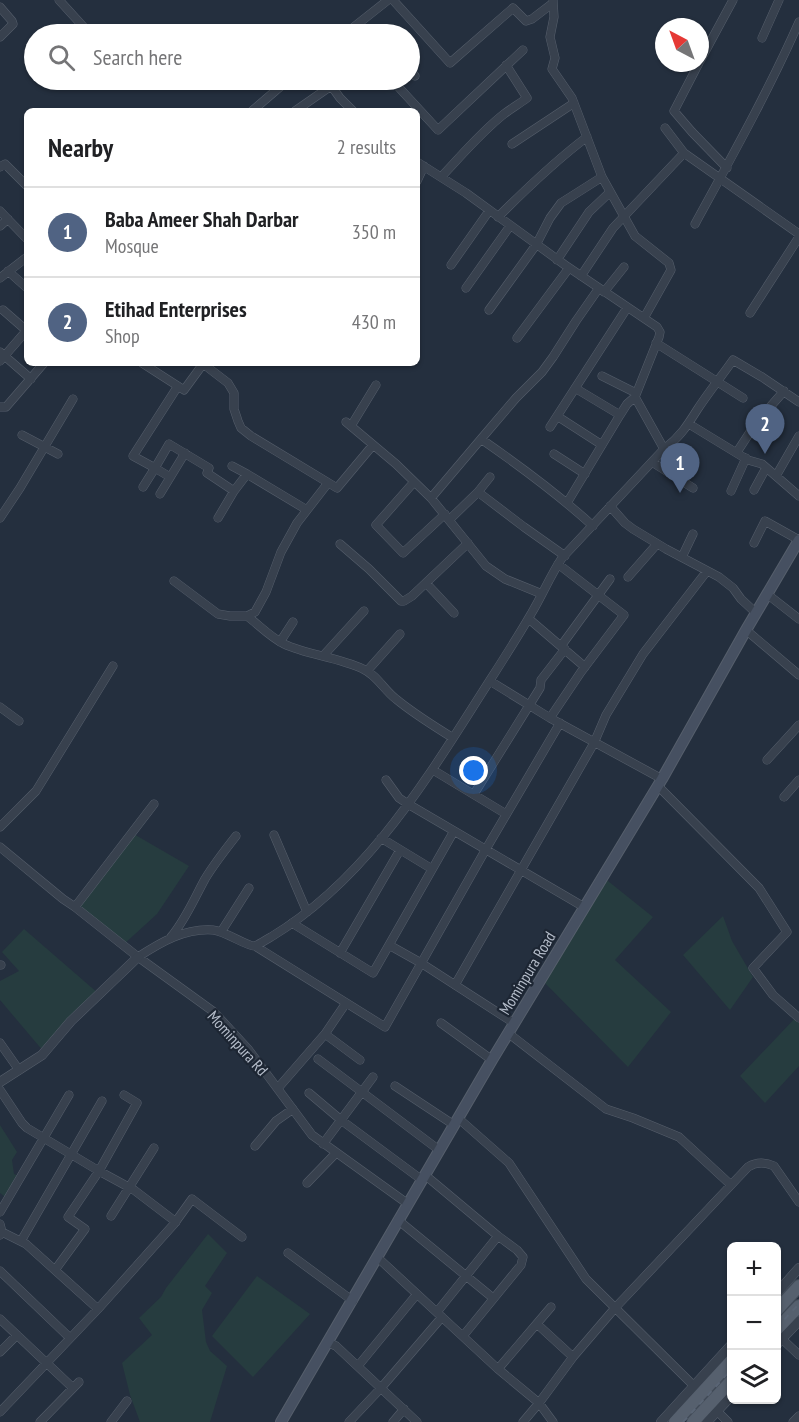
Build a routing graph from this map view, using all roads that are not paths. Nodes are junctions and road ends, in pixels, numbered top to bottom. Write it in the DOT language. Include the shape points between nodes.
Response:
graph roads {
  1 [pos="59,0"];
  2 [pos="388,0"];
  3 [pos="393,0"];
  4 [pos="733,0"];
  5 [pos="779,0"];
  6 [pos="553,1"];
  7 [pos="0,8"];
  8 [pos="799,22"];
  9 [pos="81,24"];
  10 [pos="360,24"];
  11 [pos="415,24"];
  12 [pos="420,30"];
  13 [pos="0,38"];
  14 [pos="762,38"];
  15 [pos="709,45"];
  16 [pos="522,50"];
  17 [pos="506,65"];
  18 [pos="695,72"];
  19 [pos="276,90"];
  20 [pos="320,90"];
  21 [pos="334,90"];
  22 [pos="401,90"];
  23 [pos="574,103"];
  24 [pos="255,108"];
  25 [pos="299,108"];
  26 [pos="350,108"];
  27 [pos="418,108"];
  28 [pos="420,110"];
  29 [pos="665,128"];
  30 [pos="587,137"];
  31 [pos="512,144"];
  32 [pos="684,153"];
  33 [pos="421,164"];
  34 [pos="0,167"];
  35 [pos="727,168"];
  36 [pos="441,177"];
  37 [pos="602,177"];
  38 [pos="720,178"];
  39 [pos="24,183"];
  40 [pos="610,192"];
  41 [pos="0,211"];
  42 [pos="489,211"];
  43 [pos="498,217"];
  44 [pos="625,217"];
  45 [pos="8,219"];
  46 [pos="695,224"];
  47 [pos="0,225"];
  48 [pos="510,226"];
  49 [pos="24,236"];
  50 [pos="799,236"];
  51 [pos="536,244"];
  52 [pos="24,259"];
  53 [pos="557,260"];
  54 [pos="451,266"];
  55 [pos="624,267"];
  56 [pos="569,268"];
  57 [pos="8,272"];
  58 [pos="581,276"];
  59 [pos="0,278"];
  60 [pos="24,285"];
  61 [pos="466,288"];
  62 [pos="602,290"];
  63 [pos="627,308"];
  64 [pos="3,310"];
  65 [pos="489,310"];
  66 [pos="750,313"];
  67 [pos="644,318"];
  68 [pos="24,328"];
  69 [pos="24,334"];
  70 [pos="517,338"];
  71 [pos="656,343"];
  72 [pos="1,356"];
  73 [pos="42,366"];
  74 [pos="147,366"];
  75 [pos="201,366"];
  76 [pos="207,366"];
  77 [pos="602,376"];
  78 [pos="31,379"];
  79 [pos="718,381"];
  80 [pos="376,385"];
  81 [pos="178,386"];
  82 [pos="575,388"];
  83 [pos="784,391"];
  84 [pos="635,395"];
  85 [pos="743,398"];
  86 [pos="73,399"];
  87 [pos="799,402"];
  88 [pos="0,407"];
  89 [pos="620,415"];
  90 [pos="557,416"];
  91 [pos="689,424"];
  92 [pos="550,427"];
  93 [pos="22,435"];
  94 [pos="799,436"];
  95 [pos="481,440"];
  96 [pos="602,445"];
  97 [pos="44,446"];
  98 [pos="374,446"];
  99 [pos="667,447"];
  100 [pos="737,452"];
  101 [pos="185,453"];
  102 [pos="58,454"];
  103 [pos="554,454"];
  104 [pos="746,458"];
  105 [pos="691,460"];
  106 [pos="652,462"];
  107 [pos="232,466"];
  108 [pos="155,468"];
  109 [pos="766,468"];
  110 [pos="247,474"];
  111 [pos="585,474"];
  112 [pos="776,476"];
  113 [pos="170,477"];
  114 [pos="490,477"];
  115 [pos="414,482"];
  116 [pos="328,483"];
  117 [pos="143,487"];
  118 [pos="693,488"];
  119 [pos="754,490"];
  120 [pos="234,491"];
  121 [pos="730,491"];
  122 [pos="478,492"];
  123 [pos="160,494"];
  124 [pos="799,496"];
  125 [pos="430,498"];
  126 [pos="567,503"];
  127 [pos="610,506"];
  128 [pos="307,510"];
  129 [pos="447,517"];
  130 [pos="0,518"];
  131 [pos="218,518"];
  132 [pos="592,526"];
  133 [pos="693,534"];
  134 [pos="799,540"];
  135 [pos="468,543"];
  136 [pos="754,543"];
  137 [pos="340,544"];
  138 [pos="657,544"];
  139 [pos="565,556"];
  140 [pos="682,557"];
  141 [pos="558,564"];
  142 [pos="707,571"];
  143 [pos="628,577"];
  144 [pos="610,579"];
  145 [pos="174,581"];
  146 [pos="426,583"];
  147 [pos="542,594"];
  148 [pos="767,594"];
  149 [pos="598,595"];
  150 [pos="364,611"];
  151 [pos="454,613"];
  152 [pos="756,613"];
  153 [pos="247,616"];
  154 [pos="529,619"];
  155 [pos="799,619"];
  156 [pos="293,621"];
  157 [pos="746,630"];
  158 [pos="400,634"];
  159 [pos="280,642"];
  160 [pos="563,648"];
  161 [pos="323,656"];
  162 [pos="113,666"];
  163 [pos="585,667"];
  164 [pos="366,671"];
  165 [pos="799,675"];
  166 [pos="490,681"];
  167 [pos="529,705"];
  168 [pos="0,707"];
  169 [pos="550,718"];
  170 [pos="19,721"];
  171 [pos="560,723"];
  172 [pos="799,725"];
  173 [pos="453,738"];
  174 [pos="594,743"];
  175 [pos="767,760"];
  176 [pos="433,770"];
  177 [pos="386,780"];
  178 [pos="799,780"];
  179 [pos="660,782"];
  180 [pos="474,794"];
  181 [pos="784,797"];
  182 [pos="154,804"];
  183 [pos="408,804"];
  184 [pos="506,814"];
  185 [pos="0,827"];
  186 [pos="454,831"];
  187 [pos="274,835"];
  188 [pos="236,836"];
  189 [pos="381,838"];
  190 [pos="0,847"];
  191 [pos="486,849"];
  192 [pos="400,850"];
  193 [pos="432,869"];
  194 [pos="521,870"];
  195 [pos="249,888"];
  196 [pos="75,907"];
  197 [pos="584,908"];
  198 [pos="307,912"];
  199 [pos="292,922"];
  200 [pos="221,932"];
  201 [pos="170,938"];
  202 [pos="389,945"];
  203 [pos="255,946"];
  204 [pos="340,953"];
  205 [pos="138,957"];
  206 [pos="421,963"];
  207 [pos="455,985"];
  208 [pos="346,1003"];
  209 [pos="799,1018"];
  210 [pos="441,1023"];
  211 [pos="514,1023"];
  212 [pos="508,1033"];
  213 [pos="326,1034"];
  214 [pos="0,1043"];
  215 [pos="318,1059"];
  216 [pos="360,1060"];
  217 [pos="492,1060"];
  218 [pos="20,1070"];
  219 [pos="373,1077"];
  220 [pos="0,1082"];
  221 [pos="395,1086"];
  222 [pos="278,1088"];
  223 [pos="0,1090"];
  224 [pos="309,1093"];
  225 [pos="361,1093"];
  226 [pos="69,1095"];
  227 [pos="124,1095"];
  228 [pos="102,1101"];
  229 [pos="293,1109"];
  230 [pos="342,1120"];
  231 [pos="456,1121"];
  232 [pos="44,1139"];
  233 [pos="323,1144"];
  234 [pos="255,1146"];
  235 [pos="154,1148"];
  236 [pos="439,1150"];
  237 [pos="336,1153"];
  238 [pos="71,1155"];
  239 [pos="99,1171"];
  240 [pos="423,1178"];
  241 [pos="307,1184"];
  242 [pos="731,1185"];
  243 [pos="129,1187"];
  244 [pos="799,1202"];
  245 [pos="408,1204"];
  246 [pos="0,1212"];
  247 [pos="111,1216"];
  248 [pos="398,1220"];
  249 [pos="176,1222"];
  250 [pos="0,1224"];
  251 [pos="1,1234"];
  252 [pos="498,1236"];
  253 [pos="242,1237"];
  254 [pos="21,1241"];
  255 [pos="288,1253"];
  256 [pos="377,1257"];
  257 [pos="799,1268"];
  258 [pos="55,1270"];
  259 [pos="0,1271"];
  260 [pos="465,1276"];
  261 [pos="799,1286"];
  262 [pos="781,1289"];
  263 [pos="417,1294"];
  264 [pos="493,1298"];
  265 [pos="353,1301"];
  266 [pos="781,1306"];
  267 [pos="799,1306"];
  268 [pos="551,1307"];
  269 [pos="615,1308"];
  270 [pos="98,1309"];
  271 [pos="439,1314"];
  272 [pos="0,1319"];
  273 [pos="799,1321"];
  274 [pos="537,1324"];
  275 [pos="781,1333"];
  276 [pos="17,1335"];
  277 [pos="463,1336"];
  278 [pos="781,1336"];
  279 [pos="70,1338"];
  280 [pos="781,1340"];
  281 [pos="328,1343"];
  282 [pos="727,1350"];
  283 [pos="0,1352"];
  284 [pos="799,1355"];
  285 [pos="573,1358"];
  286 [pos="47,1362"];
  287 [pos="727,1365"];
  288 [pos="358,1366"];
  289 [pos="498,1369"];
  290 [pos="727,1385"];
  291 [pos="694,1386"];
  292 [pos="381,1388"];
  293 [pos="727,1400"];
  294 [pos="127,1401"];
  295 [pos="539,1403"];
  296 [pos="404,1408"];
  297 [pos="717,1411"];
  298 [pos="0,1412"];
  299 [pos="799,1416"];
  300 [pos="40,1422"];
  301 [pos="111,1422"];
  302 [pos="281,1422"];
  303 [pos="349,1422"];
  304 [pos="393,1422"];
  305 [pos="417,1422"];
  306 [pos="523,1422"];
  307 [pos="553,1422"];
  308 [pos="661,1422"];
  309 [pos="675,1422"];
  310 [pos="693,1422"];
  311 [pos="707,1422"];
  312 [pos="728,1422"];
  313 [pos="793,1422"];
  1 -- 9 [label="street"];
  2 -- 10 [label="street"];
  3 -- 11 [label="street"];
  4 -- 15 [label="street"];
  5 -- 14 [label="street"];
  6 -- 12 [label="street" via="526,21 513,8 450,63"];
  6 -- 23 [label="street" via="549,37 555,58 552,69"];
  7 -- 13 [label="street" via="13,24"];
  8 -- 35 [label="street"];
  16 -- 17 [label="street"];
  17 -- 28 [label="street" via="438,130"];
  17 -- 36 [label="street" via="527,98 485,131"];
  18 -- 35 [label="street" via="674,111"];
  19 -- 24 [label="street"];
  20 -- 25 [label="street"];
  21 -- 26 [label="street"];
  22 -- 27 [label="street"];
  23 -- 30 [label="street"];
  23 -- 31 [label="street"];
  29 -- 32 [label="street"];
  30 -- 37 [label="street"];
  30 -- 43 [label="street"];
  32 -- 38 [label="street"];
  32 -- 44 [label="street"];
  33 -- 36 [label="street"];
  34 -- 39 [label="street" via="5,164"];
  35 -- 38 [label="street"];
  36 -- 42 [label="street"];
  37 -- 40 [label="street"];
  37 -- 51 [label="street" via="561,203"];
  38 -- 46 [label="street"];
  38 -- 50 [label="street"];
  40 -- 44 [label="street"];
  40 -- 53 [label="street" via="589,212"];
  41 -- 45 [label="street"];
  42 -- 43 [label="street"];
  42 -- 54 [label="street"];
  43 -- 48 [label="street"];
  44 -- 58 [label="street"];
  44 -- 67 [label="street" via="635,236 671,266"];
  45 -- 47 [label="street"];
  45 -- 49 [label="street"];
  48 -- 51 [label="street"];
  48 -- 61 [label="street"];
  50 -- 66 [label="street"];
  51 -- 53 [label="street"];
  51 -- 65 [label="street"];
  52 -- 57 [label="street"];
  53 -- 56 [label="street"];
  55 -- 62 [label="street"];
  56 -- 58 [label="street"];
  56 -- 70 [label="street"];
  57 -- 59 [label="street"];
  57 -- 60 [label="street"];
  58 -- 62 [label="street"];
  62 -- 63 [label="street"];
  62 -- 95 [label="street" via="542,372"];
  63 -- 67 [label="street"];
  63 -- 82 [label="street"];
  64 -- 68 [label="street"];
  67 -- 71 [label="street" via="660,332"];
  69 -- 72 [label="street"];
  71 -- 79 [label="street"];
  71 -- 84 [label="street"];
  72 -- 78 [label="street"];
  73 -- 78 [label="street"];
  74 -- 81 [label="street"];
  75 -- 81 [label="street" via="184,390"];
  76 -- 116 [label="street" via="234,393 234,409 241,428"];
  77 -- 84 [label="street"];
  78 -- 88 [label="street" via="6,407"];
  79 -- 83 [label="street" via="733,360"];
  79 -- 85 [label="street"];
  79 -- 91 [label="street"];
  80 -- 98 [label="street" via="348,424"];
  81 -- 108 [label="street" via="133,456"];
  82 -- 89 [label="street"];
  82 -- 90 [label="street"];
  83 -- 87 [label="street"];
  83 -- 100 [label="street"];
  84 -- 89 [label="street"];
  84 -- 99 [label="street"];
  86 -- 97 [label="street"];
  89 -- 96 [label="street"];
  90 -- 92 [label="street"];
  90 -- 96 [label="street"];
  91 -- 99 [label="street"];
  91 -- 100 [label="street"];
  93 -- 97 [label="street"];
  94 -- 112 [label="street"];
  95 -- 125 [label="street"];
  95 -- 126 [label="street"];
  96 -- 111 [label="street"];
  97 -- 102 [label="street"];
  97 -- 130 [label="street"];
  98 -- 115 [label="street"];
  98 -- 116 [label="street" via="337,488"];
  99 -- 105 [label="street"];
  99 -- 106 [label="street"];
  100 -- 104 [label="street"];
  101 -- 108 [label="street" via="169,444"];
  101 -- 113 [label="street"];
  101 -- 120 [label="street"];
  103 -- 111 [label="street"];
  104 -- 109 [label="street"];
  104 -- 121 [label="street"];
  106 -- 118 [label="street"];
  106 -- 127 [label="street"];
  107 -- 110 [label="street"];
  108 -- 113 [label="street"];
  108 -- 117 [label="street"];
  109 -- 112 [label="street"];
  109 -- 119 [label="street"];
  110 -- 120 [label="street"];
  110 -- 128 [label="street"];
  111 -- 126 [label="street"];
  112 -- 124 [label="street"];
  113 -- 123 [label="street"];
  114 -- 122 [label="street"];
  115 -- 125 [label="street"];
  115 -- 129 [label="street" via="376,525 403,553"];
  116 -- 128 [label="street"];
  120 -- 131 [label="street"];
  122 -- 129 [label="street"];
  122 -- 139 [label="street"];
  125 -- 129 [label="street"];
  126 -- 132 [label="street"];
  127 -- 132 [label="street"];
  127 -- 138 [label="street" via="625,523"];
  128 -- 153 [label="street" via="281,552 255,612"];
  129 -- 135 [label="street"];
  132 -- 139 [label="street"];
  133 -- 140 [label="street"];
  134 -- 136 [label="street" via="765,521"];
  134 -- 148 [label="main road, Mominpura Road"];
  135 -- 146 [label="street"];
  135 -- 147 [label="street" via="495,573"];
  137 -- 146 [label="street" via="401,601"];
  138 -- 140 [label="street"];
  138 -- 143 [label="street"];
  139 -- 141 [label="street"];
  140 -- 142 [label="street"];
  141 -- 147 [label="street"];
  141 -- 149 [label="street"];
  142 -- 152 [label="street" via="733,588"];
  142 -- 174 [label="street" via="643,654 606,714"];
  144 -- 149 [label="street"];
  145 -- 153 [label="street" via="219,614"];
  146 -- 151 [label="street"];
  147 -- 154 [label="street"];
  148 -- 152 [label="main road, Mominpura Road"];
  148 -- 155 [label="street"];
  149 -- 160 [label="street"];
  149 -- 163 [label="street" via="624,615"];
  150 -- 161 [label="street"];
  152 -- 157 [label="main road, Mominpura Road"];
  153 -- 159 [label="street"];
  154 -- 160 [label="street"];
  154 -- 166 [label="street"];
  156 -- 159 [label="street"];
  157 -- 165 [label="street"];
  157 -- 179 [label="main road, Mominpura Road"];
  158 -- 164 [label="street"];
  159 -- 161 [label="street"];
  160 -- 163 [label="street"];
  160 -- 167 [label="street"];
  161 -- 164 [label="street"];
  162 -- 185 [label="street" via="36,791"];
  163 -- 169 [label="street"];
  164 -- 173 [label="street" via="396,699"];
  166 -- 167 [label="street"];
  166 -- 173 [label="street"];
  167 -- 169 [label="street"];
  167 -- 180 [label="street"];
  168 -- 170 [label="street"];
  169 -- 171 [label="street"];
  171 -- 174 [label="street"];
  171 -- 184 [label="street"];
  172 -- 175 [label="street"];
  173 -- 176 [label="street"];
  174 -- 179 [label="street"];
  174 -- 194 [label="street"];
  176 -- 180 [label="street"];
  176 -- 183 [label="street"];
  177 -- 183 [label="street"];
  178 -- 181 [label="street"];
  179 -- 197 [label="main road, Mominpura Road"];
  179 -- 209 [label="street" via="759,888 787,932 753,968 772,995"];
  180 -- 184 [label="street"];
  182 -- 196 [label="street"];
  183 -- 186 [label="street"];
  183 -- 189 [label="street"];
  184 -- 191 [label="street"];
  186 -- 191 [label="street"];
  186 -- 193 [label="street"];
  187 -- 198 [label="street"];
  188 -- 201 [label="street"];
  189 -- 192 [label="street"];
  189 -- 198 [label="street" via="354,871"];
  190 -- 196 [label="street, Mominpura Rd"];
  191 -- 194 [label="street"];
  191 -- 206 [label="street"];
  192 -- 193 [label="street"];
  192 -- 204 [label="street"];
  193 -- 202 [label="street"];
  194 -- 197 [label="street"];
  194 -- 207 [label="street"];
  195 -- 200 [label="street"];
  196 -- 205 [label="street, Mominpura Rd"];
  197 -- 211 [label="main road, Mominpura Road"];
  198 -- 199 [label="street"];
  199 -- 203 [label="street"];
  199 -- 204 [label="street"];
  200 -- 201 [label="street" via="192,932"];
  200 -- 203 [label="street"];
  201 -- 205 [label="street"];
  202 -- 204 [label="street" via="373,973"];
  202 -- 206 [label="street"];
  203 -- 208 [label="street"];
  205 -- 218 [label="street" via="71,1021 42,1055"];
  205 -- 222 [label="street, Mominpura Rd" via="214,1012"];
  206 -- 207 [label="street"];
  206 -- 208 [label="street" via="385,1027"];
  207 -- 211 [label="street"];
  208 -- 213 [label="street"];
  210 -- 217 [label="street"];
  211 -- 212 [label="main road, Mominpura Road"];
  212 -- 217 [label="main road, Mominpura Road"];
  212 -- 242 [label="street" via="606,1109 679,1137"];
  213 -- 216 [label="street"];
  213 -- 222 [label="street"];
  214 -- 218 [label="street"];
  215 -- 225 [label="street"];
  217 -- 231 [label="main road, Mominpura Road"];
  218 -- 220 [label="street"];
  219 -- 225 [label="street"];
  221 -- 231 [label="street"];
  222 -- 229 [label="street, Mominpura Rd"];
  223 -- 232 [label="street" via="22,1124"];
  224 -- 230 [label="street"];
  225 -- 230 [label="street"];
  225 -- 236 [label="street"];
  226 -- 232 [label="street"];
  227 -- 239 [label="street" via="137,1103"];
  228 -- 238 [label="street"];
  229 -- 233 [label="street, Mominpura Rd" via="312,1136"];
  229 -- 234 [label="street" via="276,1121"];
  230 -- 233 [label="street"];
  230 -- 240 [label="street"];
  231 -- 236 [label="main road, Mominpura Road"];
  231 -- 269 [label="street" via="509,1163 586,1279"];
  232 -- 238 [label="street"];
  232 -- 246 [label="street"];
  233 -- 237 [label="street, Mominpura Rd"];
  235 -- 243 [label="street"];
  236 -- 240 [label="main road, Mominpura Road"];
  237 -- 241 [label="street"];
  237 -- 245 [label="street, Mominpura Rd"];
  238 -- 239 [label="street"];
  238 -- 254 [label="street"];
  239 -- 243 [label="street"];
  239 -- 258 [label="street" via="68,1217 85,1229"];
  240 -- 245 [label="main road, Mominpura Road"];
  240 -- 252 [label="street"];
  242 -- 244 [label="street" via="754,1163 768,1163"];
  242 -- 269 [label="street"];
  243 -- 247 [label="street"];
  243 -- 249 [label="street"];
  245 -- 248 [label="main road, Mominpura Road"];
  248 -- 256 [label="main road, Mominpura Road"];
  248 -- 260 [label="street"];
  249 -- 253 [label="street" via="192,1199"];
  249 -- 270 [label="street"];
  250 -- 251 [label="street"];
  251 -- 254 [label="street"];
  252 -- 260 [label="street"];
  252 -- 264 [label="street" via="523,1260"];
  254 -- 258 [label="street"];
  255 -- 265 [label="street"];
  256 -- 263 [label="street"];
  256 -- 265 [label="main road, Mominpura Road"];
  257 -- 262 [label="street"];
  258 -- 270 [label="street"];
  259 -- 279 [label="street"];
  260 -- 264 [label="street"];
  260 -- 271 [label="street"];
  261 -- 266 [label="main road"];
  263 -- 271 [label="street"];
  263 -- 288 [label="street"];
  264 -- 277 [label="street"];
  265 -- 281 [label="main road, Mominpura Road"];
  267 -- 275 [label="main road"];
  268 -- 274 [label="street"];
  269 -- 285 [label="street"];
  269 -- 291 [label="street"];
  270 -- 279 [label="street"];
  271 -- 277 [label="street"];
  271 -- 292 [label="street"];
  272 -- 276 [label="street"];
  273 -- 278 [label="street"];
  274 -- 285 [label="street"];
  274 -- 289 [label="street"];
  276 -- 283 [label="street"];
  276 -- 286 [label="street"];
  277 -- 289 [label="street"];
  279 -- 286 [label="street"];
  280 -- 284 [label="street"];
  281 -- 288 [label="street"];
  281 -- 302 [label="main road, Mominpura Road"];
  282 -- 291 [label="street"];
  285 -- 295 [label="street"];
  286 -- 298 [label="street"];
  286 -- 300 [label="street" via="76,1385"];
  287 -- 309 [label="main road"];
  288 -- 292 [label="street"];
  289 -- 295 [label="street"];
  290 -- 310 [label="main road"];
  291 -- 308 [label="street"];
  292 -- 296 [label="street"];
  292 -- 303 [label="street"];
  293 -- 297 [label="street"];
  294 -- 301 [label="street"];
  295 -- 306 [label="street"];
  295 -- 307 [label="street"];
  296 -- 304 [label="street"];
  296 -- 305 [label="street"];
  297 -- 311 [label="street"];
  297 -- 312 [label="street"];
  299 -- 313 [label="street"];
}
